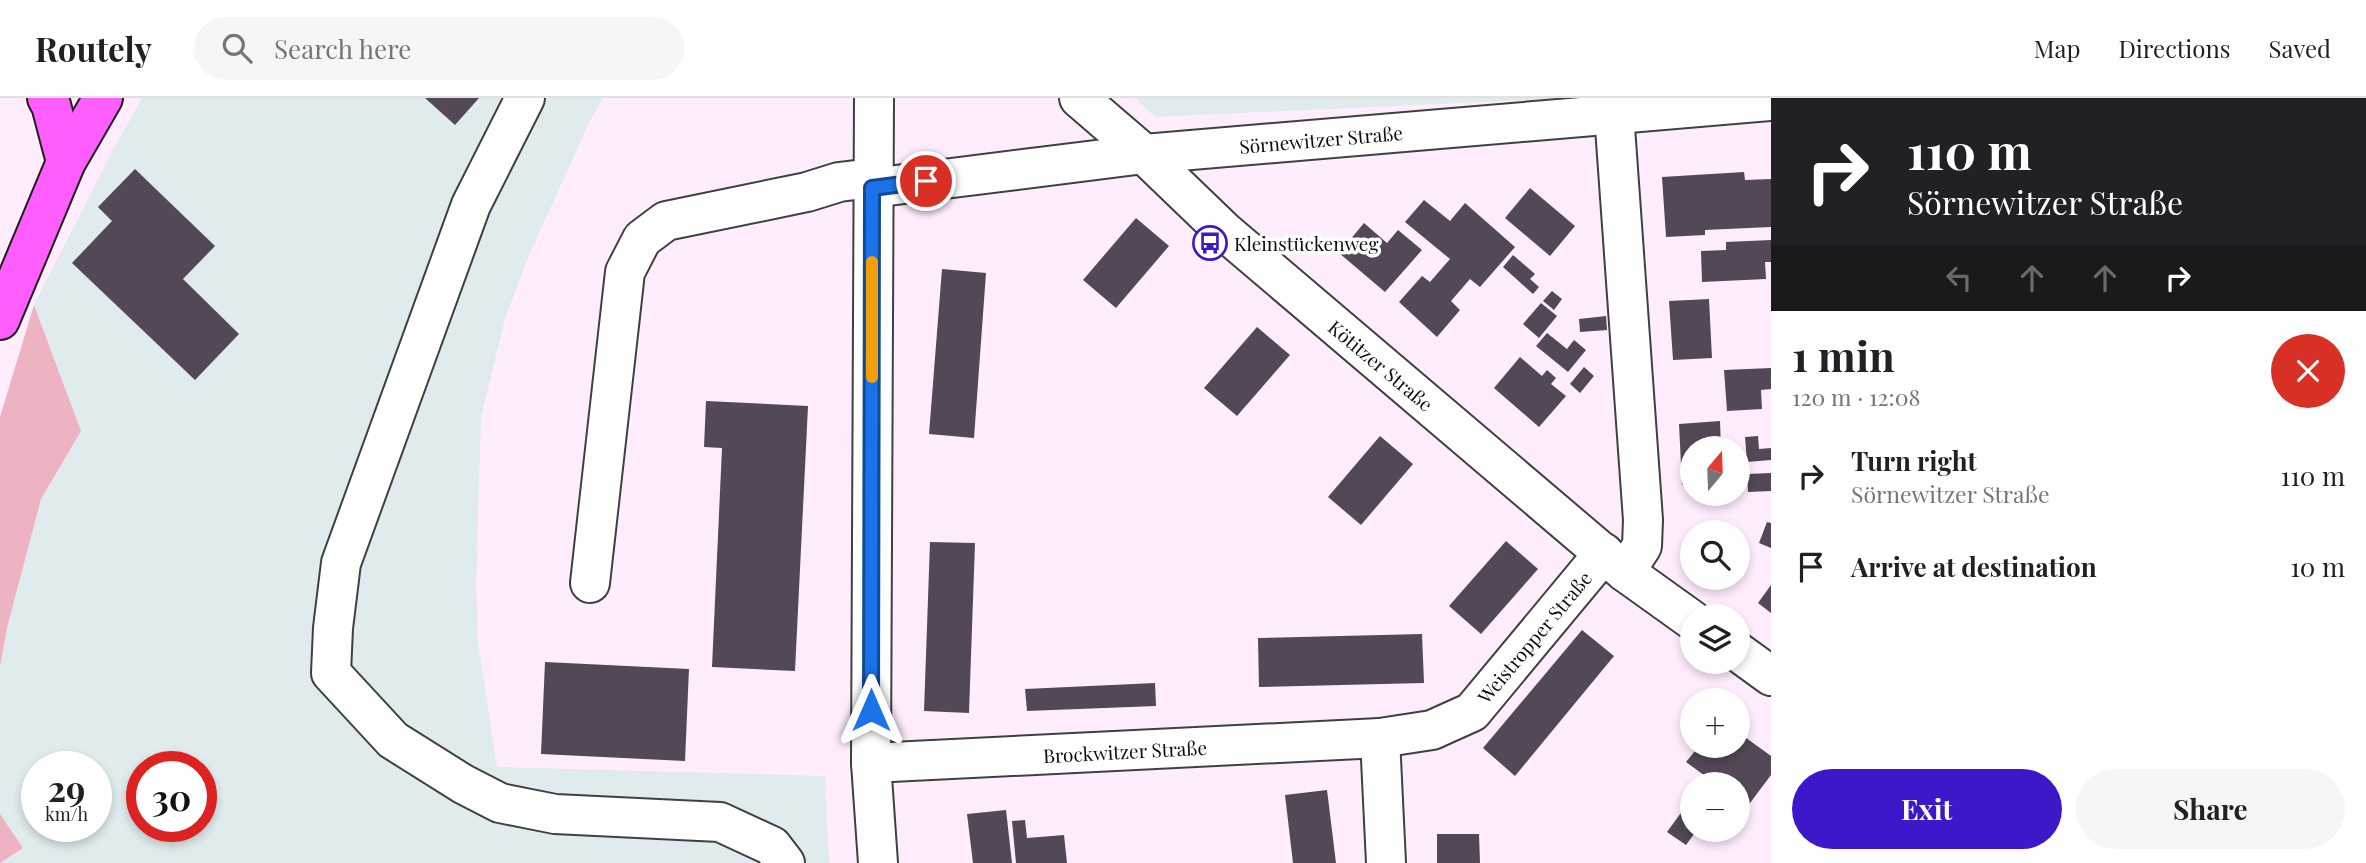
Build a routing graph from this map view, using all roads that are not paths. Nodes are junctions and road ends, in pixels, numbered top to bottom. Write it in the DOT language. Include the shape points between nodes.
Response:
graph roads {
  1 [pos="47,98"];
  2 [pos="103,98"];
  3 [pos="525,98"];
  4 [pos="874,98"];
  5 [pos="1079,98"];
  6 [pos="1771,101"];
  7 [pos="1558,108"];
  8 [pos="1614,113"];
  9 [pos="1144,154"];
  10 [pos="66,162"];
  11 [pos="872,183"];
  12 [pos="0,320"];
  13 [pos="1614,562"];
  14 [pos="590,583"];
  15 [pos="1680,611"];
  16 [pos="1750,661"];
  17 [pos="1771,676"];
  18 [pos="1380,738"];
  19 [pos="871,763"];
  20 [pos="785,863"];
  21 [pos="878,863"];
  22 [pos="1387,863"];
  1 -- 10 [label="main road"];
  2 -- 10 [label="main road"];
  3 -- 20 [label="street" via="471,205 341,563 331,673 393,740 500,803 555,814 720,822 772,846"];
  4 -- 11 [label="street"];
  5 -- 9 [label="street, Kötitzer Straße"];
  6 -- 8 [label="street, Sörnewitzer Straße"];
  7 -- 8 [label="street, Sörnewitzer Straße"];
  7 -- 9 [label="street, Sörnewitzer Straße"];
  8 -- 13 [label="street" via="1643,520 1642,545"];
  9 -- 11 [label="street, Sörnewitzer Straße"];
  9 -- 13 [label="street, Kötitzer Straße" via="1224,231"];
  10 -- 12 [label="main road"];
  11 -- 14 [label="street, Sörnewitzer Straße" via="839,182 666,221 642,239 625,272"];
  11 -- 19 [label="street"];
  13 -- 15 [label="street, Kötitzer Straße"];
  13 -- 18 [label="street, Weistropper Straße" via="1472,712 1432,730"];
  16 -- 17 [label="street"];
  18 -- 19 [label="street, Brockwitzer Straße"];
  18 -- 22 [label="street"];
  19 -- 21 [label="street"];
}
